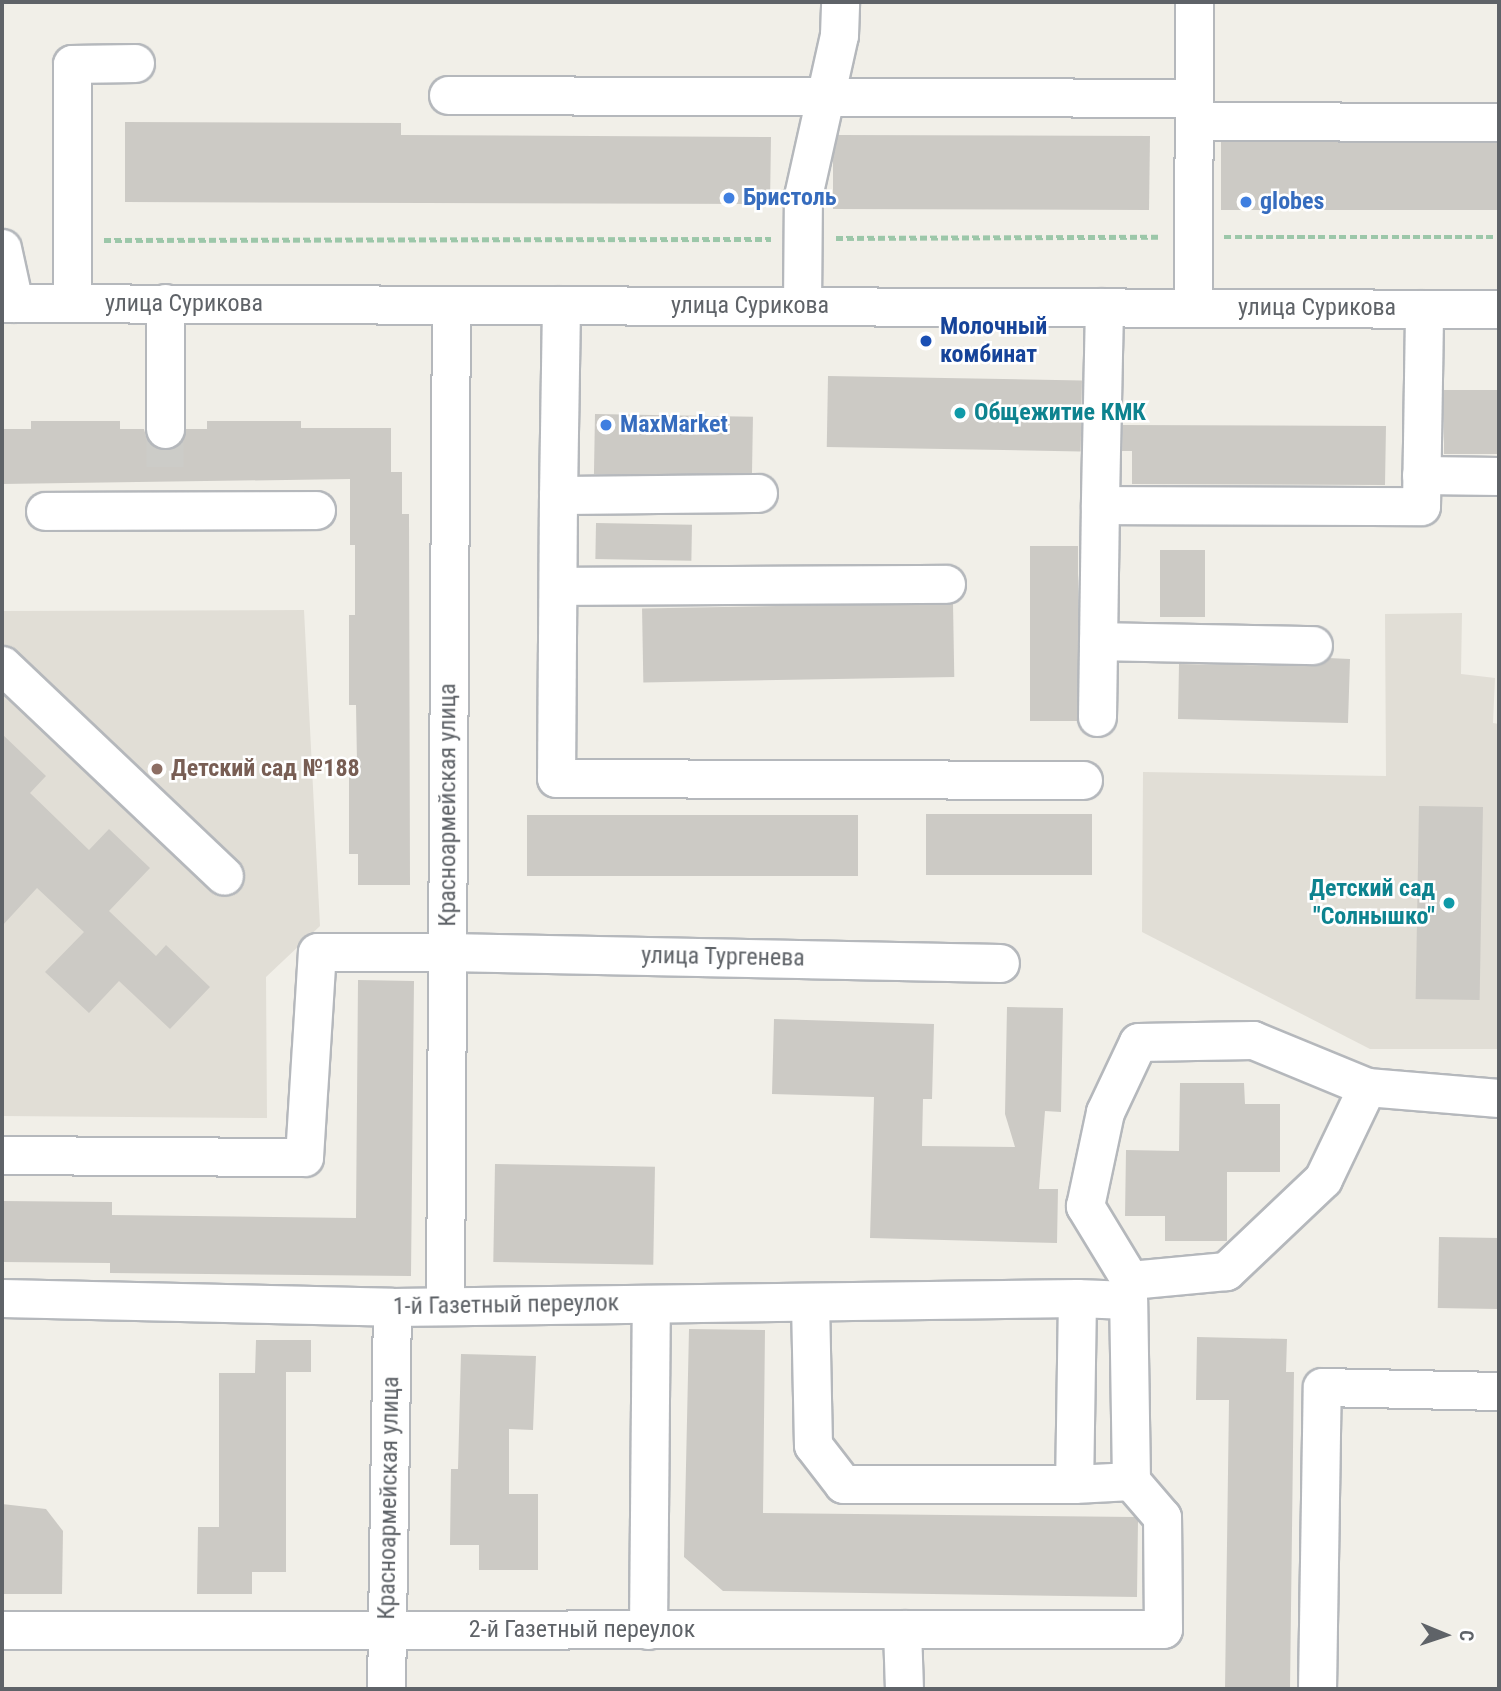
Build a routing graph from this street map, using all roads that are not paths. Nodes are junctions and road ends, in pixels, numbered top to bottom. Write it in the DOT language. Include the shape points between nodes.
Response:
graph roads {
  1 [pos="839,2"];
  2 [pos="1194,2"];
  3 [pos="135,64"];
  4 [pos="448,94"];
  5 [pos="825,96"];
  6 [pos="1194,110"];
  7 [pos="1499,122"];
  8 [pos="2,248"];
  9 [pos="8,303"];
  10 [pos="72,303"];
  11 [pos="165,303"];
  12 [pos="451,305"];
  13 [pos="561,305"];
  14 [pos="802,306"];
  15 [pos="1104,307"];
  16 [pos="1193,308"];
  17 [pos="1424,309"];
  18 [pos="1499,309"];
  19 [pos="165,429"];
  20 [pos="1421,475"];
  21 [pos="1499,476"];
  22 [pos="758,493"];
  23 [pos="558,495"];
  24 [pos="1100,505"];
  25 [pos="316,510"];
  26 [pos="45,511"];
  27 [pos="946,584"];
  28 [pos="558,586"];
  29 [pos="1098,641"];
  30 [pos="1313,645"];
  31 [pos="2,665"];
  32 [pos="1097,717"];
  33 [pos="1083,780"];
  34 [pos="225,876"];
  35 [pos="447,952"];
  36 [pos="1000,963"];
  37 [pos="1367,1087"];
  38 [pos="1499,1098"];
  39 [pos="2,1155"];
  40 [pos="2,1298"];
  41 [pos="1077,1298"];
  42 [pos="810,1302"];
  43 [pos="651,1304"];
  44 [pos="445,1306"];
  45 [pos="392,1307"];
  46 [pos="1499,1391"];
  47 [pos="1131,1481"];
  48 [pos="1074,1484"];
  49 [pos="902,1629"];
  50 [pos="2,1630"];
  51 [pos="387,1630"];
  52 [pos="648,1630"];
  53 [pos="386,1689"];
  54 [pos="904,1689"];
  55 [pos="1317,1689"];
  1 -- 5 [label="street" via="839,35"];
  2 -- 6 [label="street"];
  3 -- 10 [label="street" via="72,64"];
  4 -- 5 [label="street"];
  5 -- 6 [label="street"];
  5 -- 14 [label="street" via="803,195"];
  6 -- 7 [label="street"];
  6 -- 16 [label="street"];
  8 -- 9 [label="street"];
  9 -- 10 [label="street, улица Сурикова"];
  10 -- 11 [label="street, улица Сурикова"];
  11 -- 12 [label="street, улица Сурикова"];
  11 -- 19 [label="street"];
  12 -- 13 [label="street, улица Сурикова"];
  12 -- 35 [label="street, Красноармейская улица"];
  13 -- 14 [label="street, улица Сурикова"];
  13 -- 23 [label="street"];
  14 -- 15 [label="street, улица Сурикова"];
  15 -- 16 [label="street, улица Сурикова"];
  15 -- 24 [label="street"];
  16 -- 17 [label="street, улица Сурикова"];
  17 -- 18 [label="street, улица Сурикова"];
  17 -- 20 [label="street"];
  20 -- 21 [label="street"];
  20 -- 24 [label="street" via="1421,506"];
  22 -- 23 [label="street"];
  23 -- 28 [label="street"];
  24 -- 29 [label="street"];
  25 -- 26 [label="street" via="165,496"];
  27 -- 28 [label="street"];
  28 -- 33 [label="street" via="556,778"];
  29 -- 30 [label="street"];
  29 -- 32 [label="street"];
  31 -- 34 [label="street"];
  35 -- 36 [label="street, улица Тургенева"];
  35 -- 39 [label="street, улица Тургенева" via="317,953 304,1157"];
  35 -- 44 [label="street, Красноармейская улица"];
  37 -- 37 [label="street" via="1252,1040 1138,1041 1105,1112 1085,1206 1130,1280 1226,1271 1323,1179"];
  37 -- 38 [label="street"];
  40 -- 45 [label="street, 1-й Газетный переулок"];
  41 -- 42 [label="street, 1-й Газетный переулок"];
  41 -- 47 [label="street, 1-й Газетный переулок" via="1128,1300"];
  41 -- 48 [label="street"];
  42 -- 43 [label="street, 1-й Газетный переулок"];
  42 -- 48 [label="street" via="813,1445 843,1484"];
  43 -- 44 [label="street, 1-й Газетный переулок"];
  43 -- 52 [label="street"];
  44 -- 45 [label="street, 1-й Газетный переулок"];
  45 -- 51 [label="street, Красноармейская улица"];
  46 -- 55 [label="street" via="1322,1387"];
  47 -- 48 [label="street"];
  47 -- 49 [label="street, 2-й Газетный переулок" via="1162,1517 1163,1629"];
  49 -- 52 [label="street, 2-й Газетный переулок"];
  49 -- 54 [label="street"];
  50 -- 51 [label="street, 2-й Газетный переулок"];
  51 -- 52 [label="street, 2-й Газетный переулок"];
  51 -- 53 [label="street, Красноармейская улица"];
}
